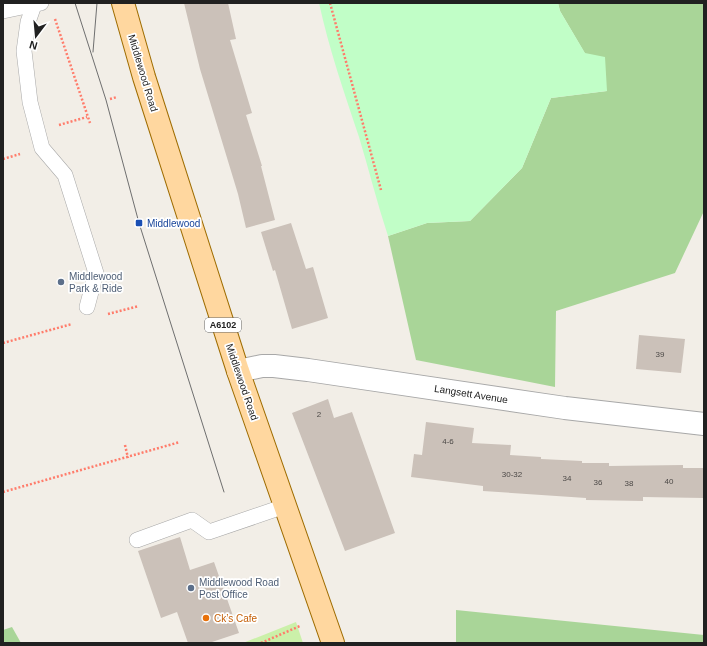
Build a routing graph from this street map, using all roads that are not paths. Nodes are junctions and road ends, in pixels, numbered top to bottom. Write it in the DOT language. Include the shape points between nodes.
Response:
graph roads {
  1 [pos="123,3"];
  2 [pos="38,4"];
  3 [pos="3,11"];
  4 [pos="87,307"];
  5 [pos="238,371"];
  6 [pos="704,424"];
  7 [pos="285,506"];
  8 [pos="137,540"];
  9 [pos="333,643"];
  1 -- 5 [label="main road, Middlewood Road / A6102" via="144,77"];
  2 -- 3 [label="lane"];
  2 -- 4 [label="lane" via="28,22 24,51 30,102 42,148 65,175 96,273"];
  5 -- 6 [label="street, Langsett Avenue" via="274,366 564,408"];
  5 -- 7 [label="main road, Middlewood Road / A6102"];
  7 -- 8 [label="lane" via="209,532 192,520"];
  7 -- 9 [label="main road, Middlewood Road / A6102"];
}
